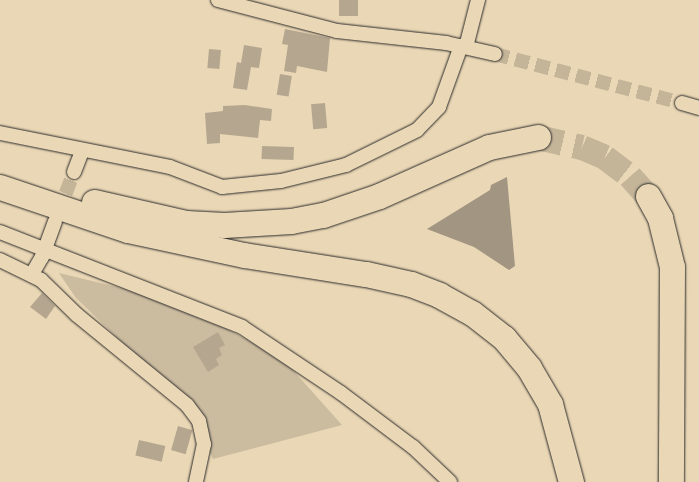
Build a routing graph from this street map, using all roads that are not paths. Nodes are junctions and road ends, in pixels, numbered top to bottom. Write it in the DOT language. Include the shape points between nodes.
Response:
graph roads {
  1 [pos="218,0"];
  2 [pos="478,0"];
  3 [pos="464,46"];
  4 [pos="495,54"];
  5 [pos="682,103"];
  6 [pos="699,108"];
  7 [pos="0,133"];
  8 [pos="538,138"];
  9 [pos="82,151"];
  10 [pos="0,172"];
  11 [pos="74,172"];
  12 [pos="0,187"];
  13 [pos="648,196"];
  14 [pos="55,221"];
  15 [pos="0,232"];
  16 [pos="45,250"];
  17 [pos="0,260"];
  18 [pos="32,274"];
  19 [pos="196,482"];
  20 [pos="450,482"];
  21 [pos="571,482"];
  22 [pos="671,482"];
  1 -- 3 [label="street" via="337,31"];
  2 -- 3 [label="street"];
  3 -- 4 [label="street"];
  3 -- 9 [label="street" via="441,102 425,123 387,147 324,171 230,187 215,185 178,169"];
  5 -- 6 [label="street"];
  7 -- 9 [label="street"];
  8 -- 10 [label="highway" via="489,147 340,210 291,221 256,224 186,223 151,217"];
  9 -- 11 [label="street"];
  12 -- 21 [label="highway" via="128,230 244,255 366,274 411,284 439,295 472,313 504,338 528,368 550,404"];
  13 -- 22 [label="highway" via="660,218 672,267"];
  14 -- 16 [label="street"];
  15 -- 16 [label="street"];
  16 -- 18 [label="street"];
  16 -- 20 [label="street" via="116,280 211,312 249,331 341,393 413,447"];
  17 -- 18 [label="street"];
  18 -- 19 [label="street" via="187,404 199,421 204,444"];
}
